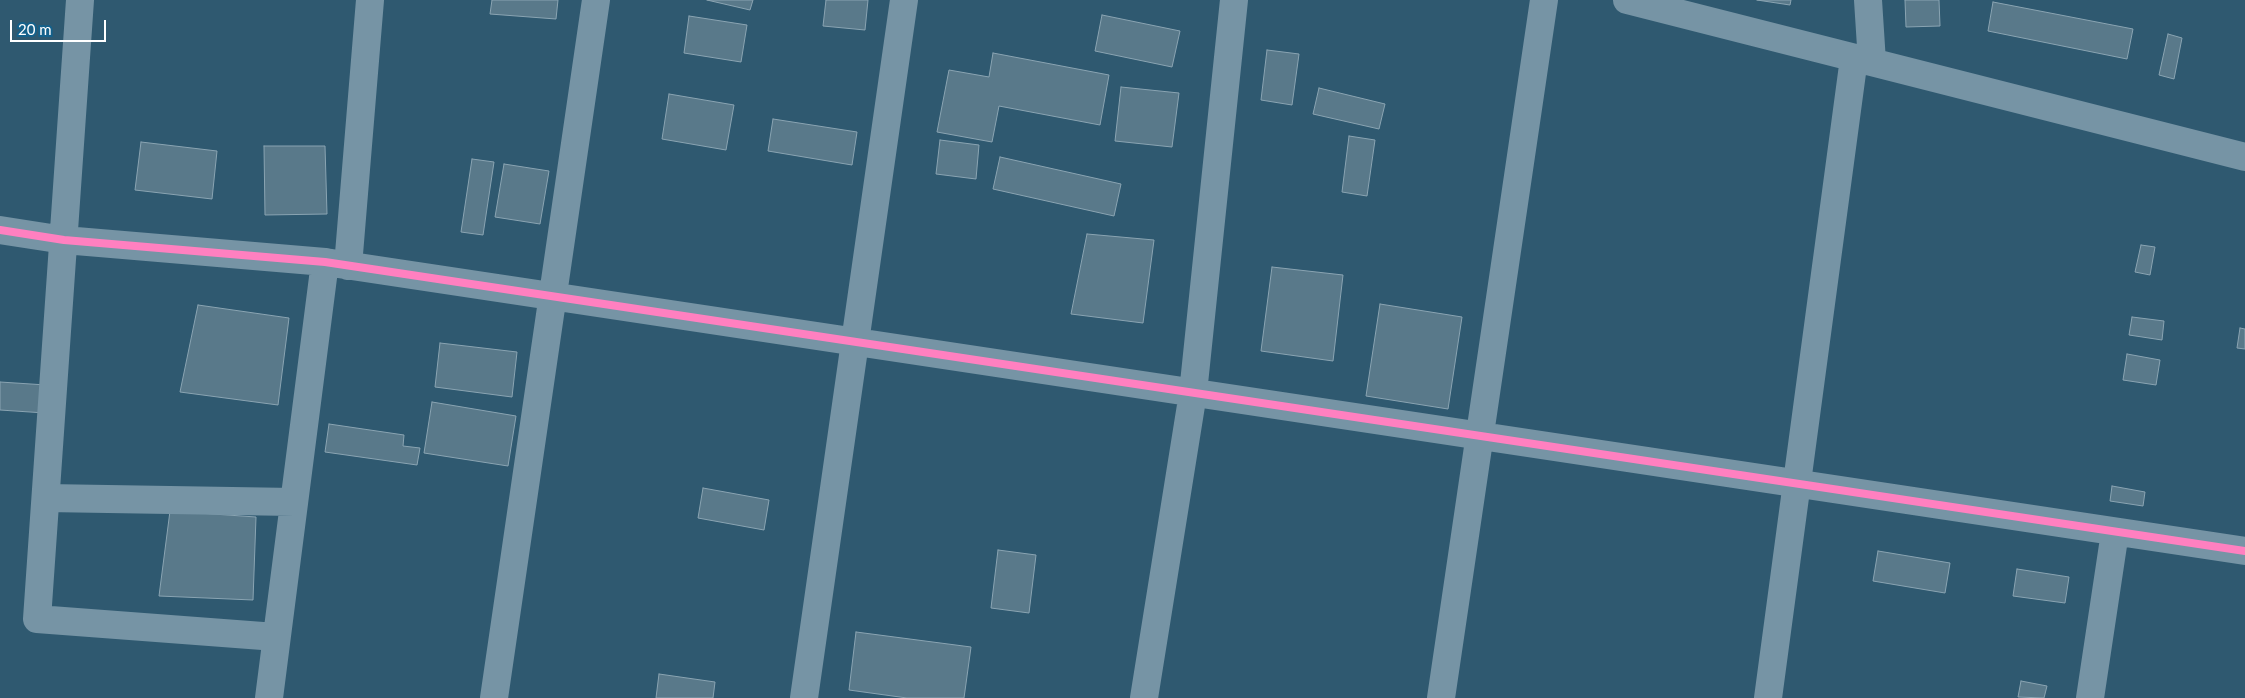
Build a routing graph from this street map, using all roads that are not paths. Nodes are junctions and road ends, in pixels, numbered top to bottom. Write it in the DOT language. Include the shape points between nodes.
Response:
graph roads {
  1 [pos="80,0"];
  2 [pos="370,0"];
  3 [pos="596,0"];
  4 [pos="904,0"];
  5 [pos="1234,0"];
  6 [pos="1544,0"];
  7 [pos="1627,0"];
  8 [pos="1868,0"];
  9 [pos="1863,60"];
  10 [pos="2245,157"];
  11 [pos="0,230"];
  12 [pos="64,240"];
  13 [pos="336,264"];
  14 [pos="553,297"];
  15 [pos="855,342"];
  16 [pos="1193,393"];
  17 [pos="1480,436"];
  18 [pos="1796,484"];
  19 [pos="46,498"];
  20 [pos="294,502"];
  21 [pos="2115,532"];
  22 [pos="2245,552"];
  23 [pos="276,637"];
  24 [pos="269,698"];
  25 [pos="494,698"];
  26 [pos="804,698"];
  27 [pos="1144,698"];
  28 [pos="1441,698"];
  29 [pos="1768,698"];
  30 [pos="2090,698"];
  1 -- 12 [label="street"];
  2 -- 13 [label="street"];
  3 -- 14 [label="street"];
  4 -- 15 [label="street"];
  5 -- 16 [label="street"];
  6 -- 17 [label="street"];
  7 -- 9 [label="street"];
  8 -- 9 [label="street"];
  9 -- 10 [label="street"];
  9 -- 18 [label="street"];
  11 -- 12 [label="street"];
  12 -- 13 [label="street"];
  12 -- 19 [label="street"];
  13 -- 14 [label="street"];
  13 -- 20 [label="street"];
  14 -- 15 [label="street"];
  14 -- 25 [label="street"];
  15 -- 16 [label="street"];
  15 -- 26 [label="street"];
  16 -- 17 [label="street"];
  16 -- 27 [label="street"];
  17 -- 18 [label="street"];
  17 -- 28 [label="street"];
  18 -- 21 [label="street"];
  18 -- 29 [label="street"];
  19 -- 20 [label="street"];
  19 -- 23 [label="street" via="37,619"];
  20 -- 23 [label="street"];
  21 -- 22 [label="street"];
  21 -- 30 [label="street"];
  23 -- 24 [label="street"];
}
